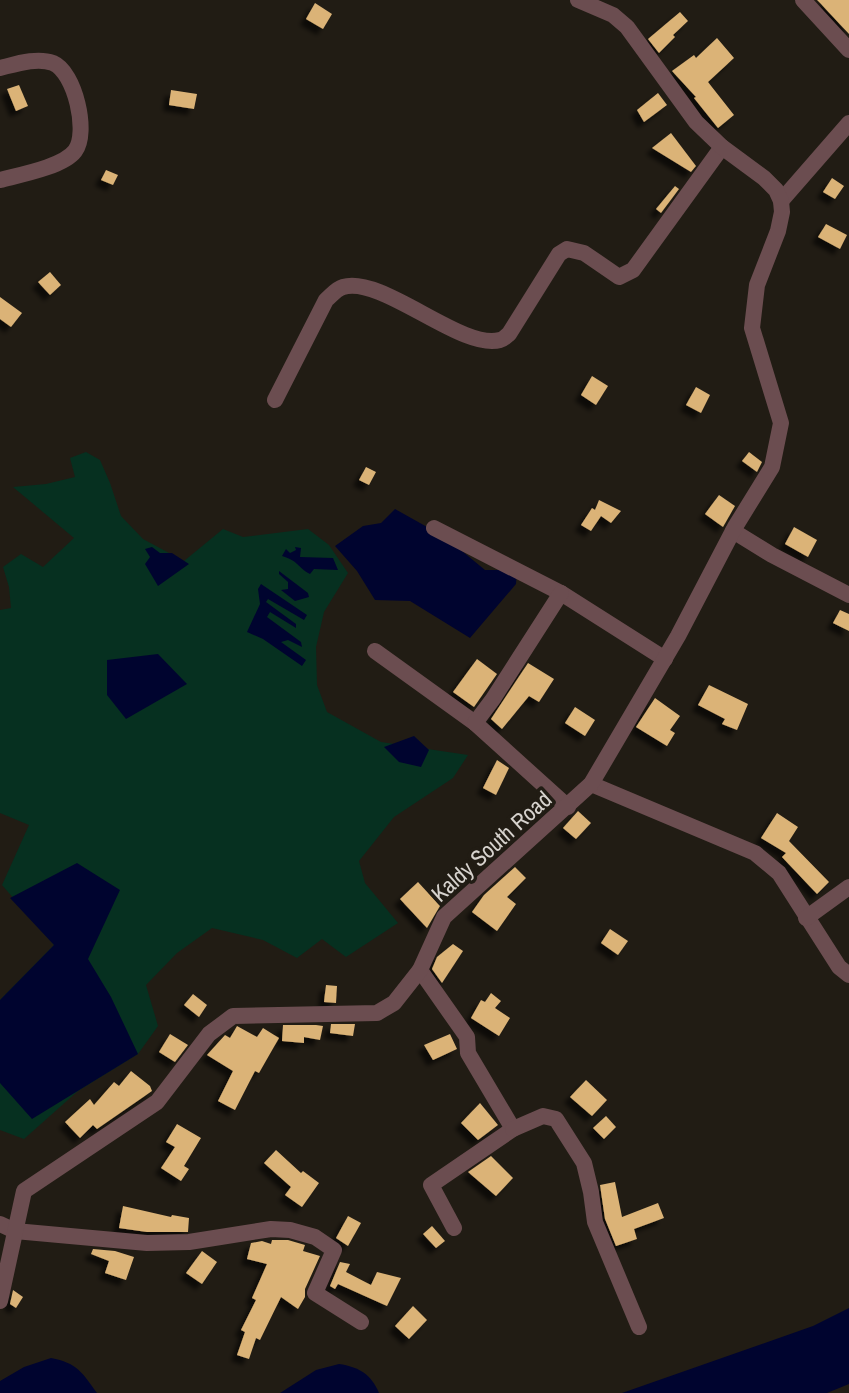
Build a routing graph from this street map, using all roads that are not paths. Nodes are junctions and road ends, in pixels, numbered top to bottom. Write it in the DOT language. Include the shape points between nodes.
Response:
graph roads {
  1 [pos="579,0"];
  2 [pos="803,0"];
  3 [pos="849,50"];
  4 [pos="0,68"];
  5 [pos="849,123"];
  6 [pos="722,147"];
  7 [pos="0,180"];
  8 [pos="781,201"];
  9 [pos="275,400"];
  10 [pos="434,528"];
  11 [pos="733,531"];
  12 [pos="561,593"];
  13 [pos="849,595"];
  14 [pos="375,651"];
  15 [pos="665,659"];
  16 [pos="475,723"];
  17 [pos="591,784"];
  18 [pos="568,807"];
  19 [pos="849,887"];
  20 [pos="806,918"];
  21 [pos="420,970"];
  22 [pos="849,975"];
  23 [pos="513,1129"];
  24 [pos="7,1227"];
  25 [pos="454,1228"];
  26 [pos="0,1301"];
  27 [pos="361,1322"];
  28 [pos="639,1327"];
  1 -- 6 [label="street" via="613,15 627,27 696,122"];
  2 -- 3 [label="street"];
  4 -- 7 [label="street" via="36,61 53,63 64,71 76,100 80,140 75,153 57,163"];
  5 -- 8 [label="street"];
  6 -- 8 [label="street" via="764,178"];
  6 -- 9 [label="street" via="633,270 620,277 584,253 567,249 559,254 509,334 500,340 462,332 376,291 352,285 340,288 326,300"];
  8 -- 11 [label="street, Kaldy South Road" via="778,231 757,285 752,328 781,423 772,467"];
  10 -- 12 [label="street"];
  11 -- 13 [label="street"];
  11 -- 15 [label="street, Kaldy South Road"];
  12 -- 15 [label="street"];
  12 -- 16 [label="street"];
  14 -- 16 [label="street"];
  15 -- 17 [label="street, Kaldy South Road"];
  16 -- 18 [label="street"];
  17 -- 18 [label="street, Kaldy South Road"];
  17 -- 20 [label="street" via="755,853 779,873"];
  18 -- 21 [label="street, Kaldy South Road" via="444,917"];
  19 -- 20 [label="street"];
  20 -- 22 [label="street"];
  21 -- 23 [label="street" via="467,1037 468,1053"];
  21 -- 24 [label="street, Kaldy South Road" via="394,1003 377,1013 233,1016 209,1034 157,1102 24,1191"];
  23 -- 25 [label="street" via="431,1185"];
  23 -- 28 [label="street" via="543,1116 556,1119 571,1141 584,1163 595,1222"];
  24 -- 26 [label="street, Kaldy South Road"];
  24 -- 27 [label="street" via="147,1243 189,1242 271,1228 290,1230 315,1237 334,1250 315,1293"];
}
